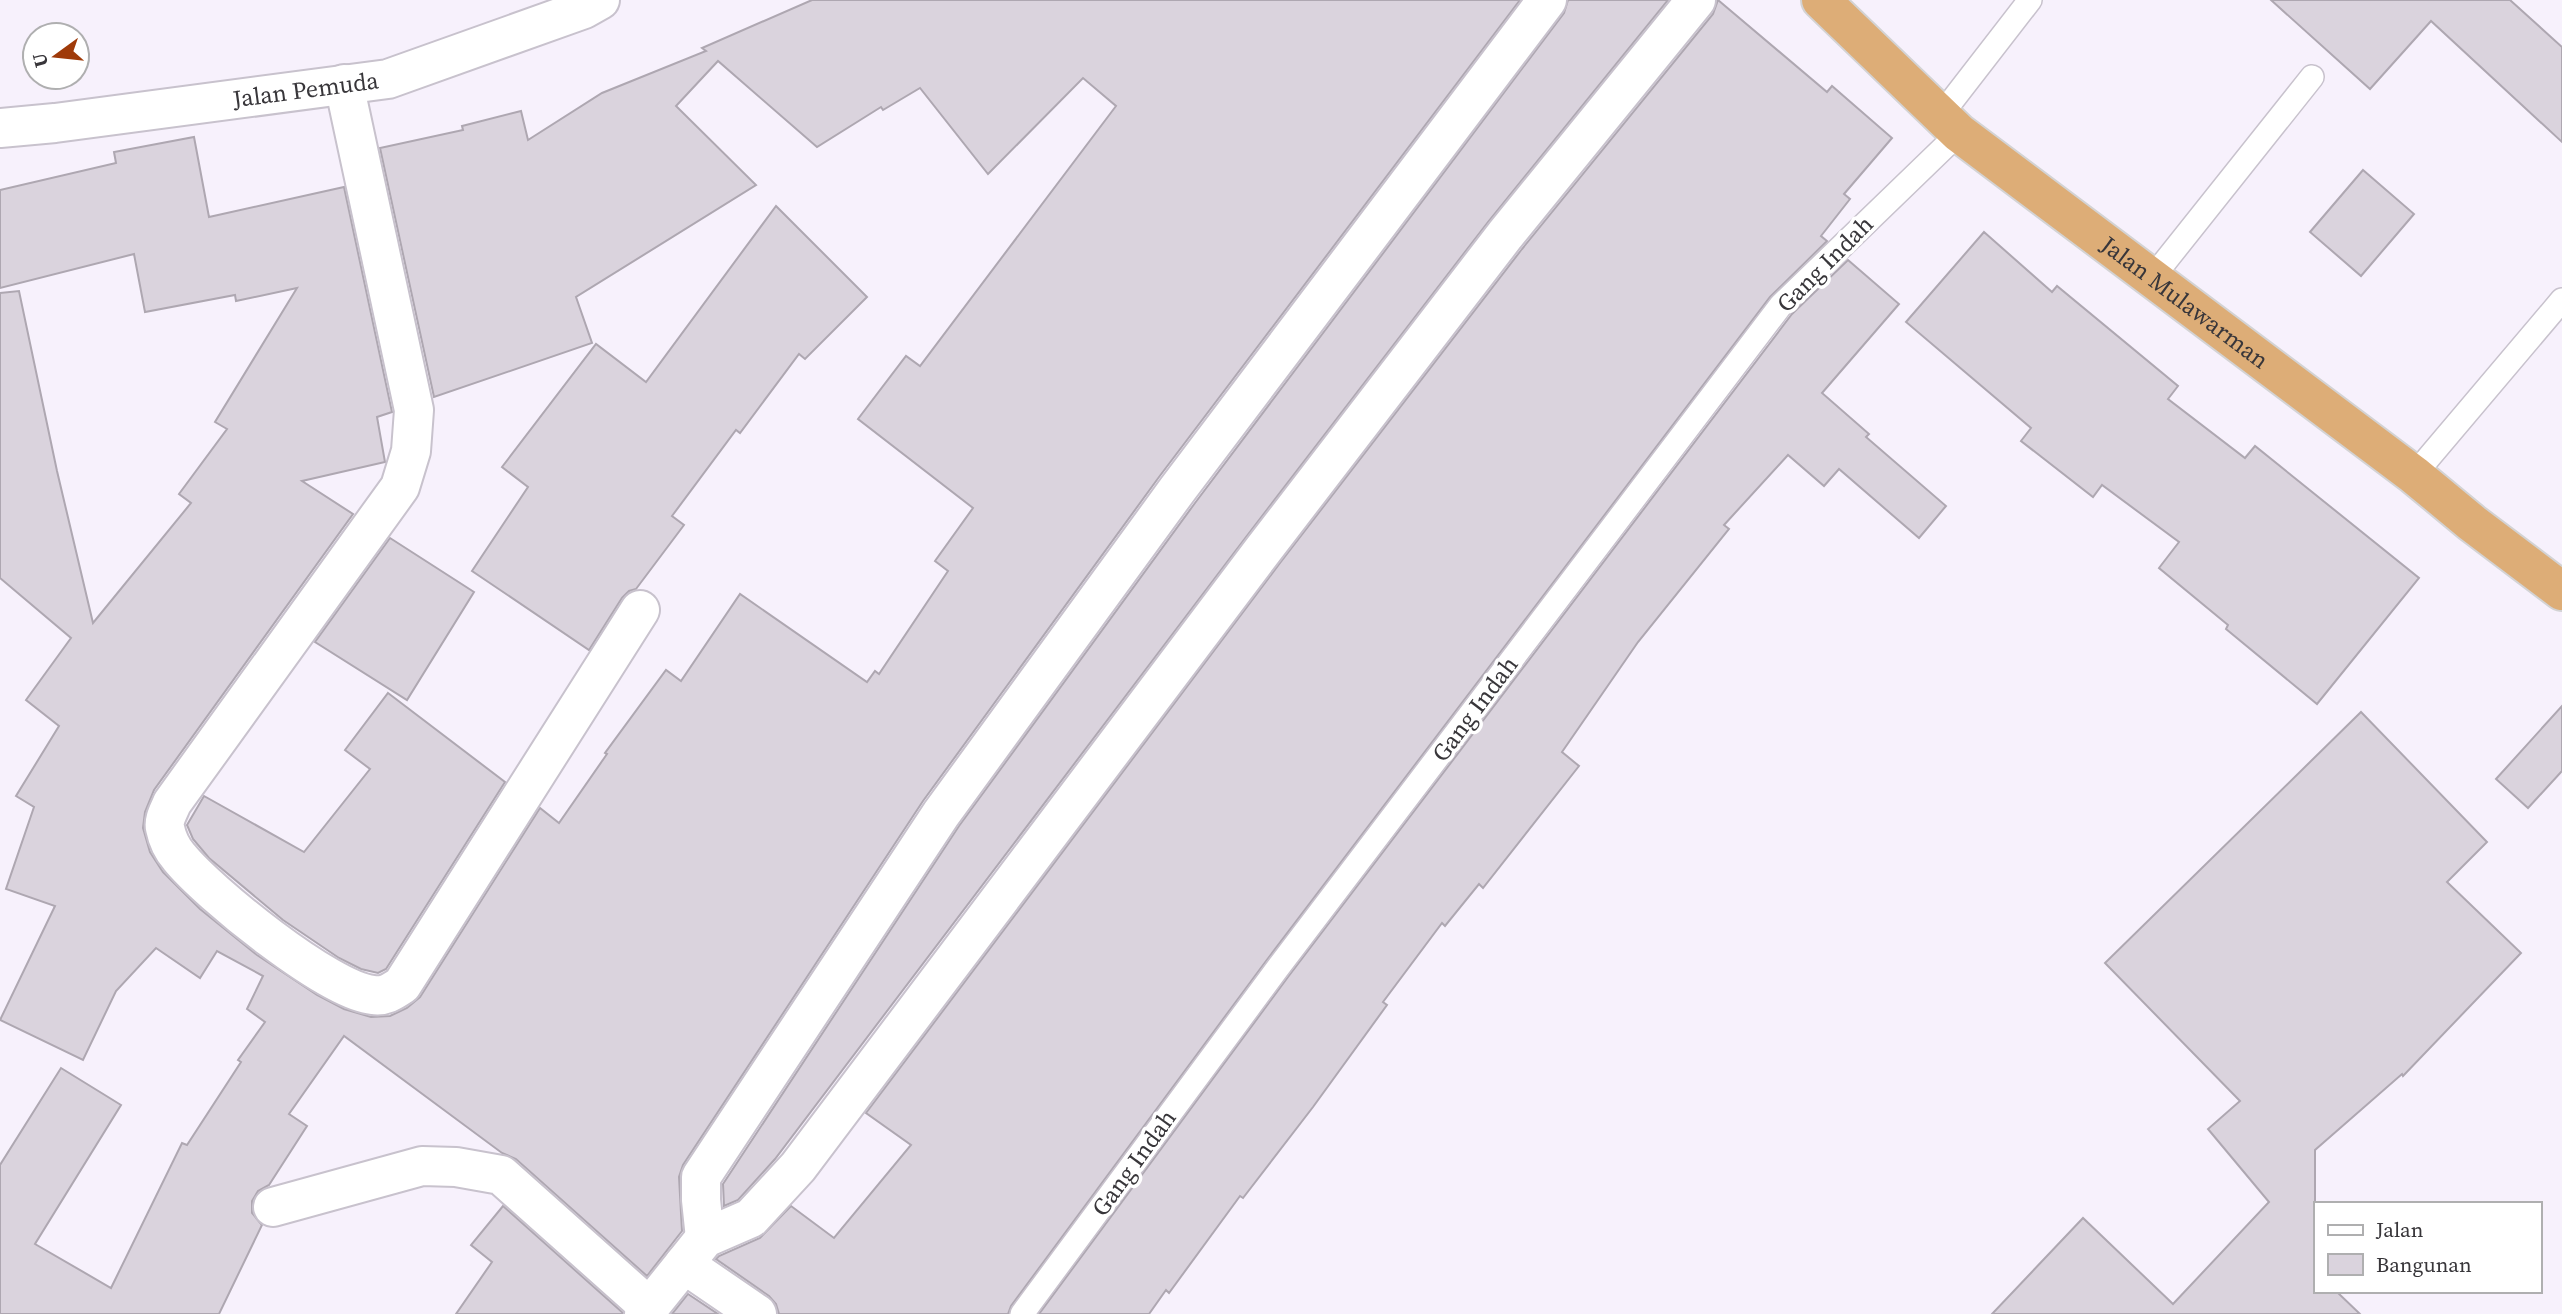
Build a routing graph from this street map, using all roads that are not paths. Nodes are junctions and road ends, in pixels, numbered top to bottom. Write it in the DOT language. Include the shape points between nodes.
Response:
graph roads {
  1 [pos="600,0"];
  2 [pos="1548,0"];
  3 [pos="1696,0"];
  4 [pos="1821,0"];
  5 [pos="2030,0"];
  6 [pos="2312,78"];
  7 [pos="344,85"];
  8 [pos="1950,124"];
  9 [pos="0,128"];
  10 [pos="2152,278"];
  11 [pos="2562,300"];
  12 [pos="2414,475"];
  13 [pos="2562,591"];
  14 [pos="640,610"];
  15 [pos="273,1207"];
  16 [pos="695,1251"];
  17 [pos="646,1311"];
  18 [pos="757,1314"];
  19 [pos="1022,1314"];
  1 -- 7 [label="street, Jalan Pemuda" via="388,79"];
  2 -- 16 [label="street" via="1177,490 941,814 701,1177"];
  3 -- 16 [label="street" via="1505,234 798,1167 751,1218"];
  4 -- 8 [label="highway, Jalan Mulawarman"];
  5 -- 8 [label="lane, Gang Indah"];
  6 -- 10 [label="lane"];
  7 -- 9 [label="street, Jalan Pemuda"];
  7 -- 14 [label="street" via="414,410 411,451 400,487 172,803 163,824 178,856 227,906 336,983 373,995 388,994 402,985"];
  8 -- 10 [label="highway, Jalan Mulawarman"];
  8 -- 19 [label="lane, Gang Indah" via="1781,305"];
  10 -- 12 [label="highway, Jalan Mulawarman"];
  11 -- 12 [label="lane"];
  12 -- 13 [label="highway, Jalan Mulawarman"];
  15 -- 17 [label="street" via="422,1166 501,1175"];
  16 -- 17 [label="street"];
  16 -- 18 [label="street"];
}
